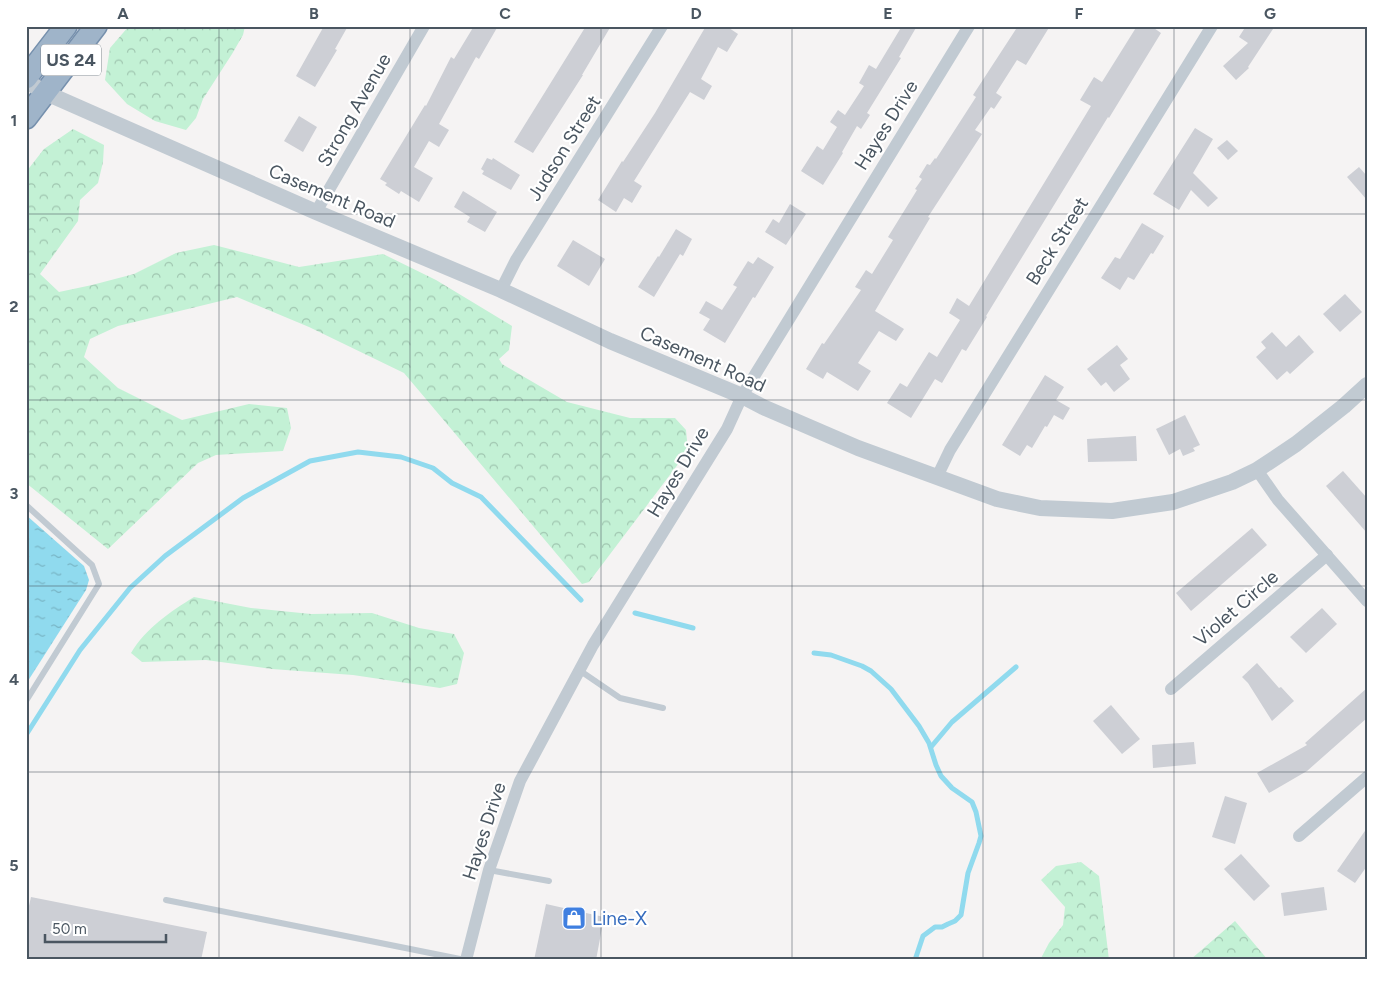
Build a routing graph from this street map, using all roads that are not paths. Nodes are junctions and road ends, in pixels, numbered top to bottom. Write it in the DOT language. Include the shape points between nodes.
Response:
graph roads {
  1 [pos="66,26"];
  2 [pos="96,26"];
  3 [pos="424,26"];
  4 [pos="662,26"];
  5 [pos="969,26"];
  6 [pos="1212,26"];
  7 [pos="26,79"];
  8 [pos="46,93"];
  9 [pos="26,118"];
  10 [pos="316,212"];
  11 [pos="501,290"];
  12 [pos="1367,385"];
  13 [pos="742,396"];
  14 [pos="1257,470"];
  15 [pos="937,478"];
  16 [pos="26,505"];
  17 [pos="1327,555"];
  18 [pos="1367,601"];
  19 [pos="579,670"];
  20 [pos="1171,689"];
  21 [pos="26,702"];
  22 [pos="663,708"];
  23 [pos="1367,777"];
  24 [pos="1299,836"];
  25 [pos="489,870"];
  26 [pos="549,881"];
  27 [pos="166,900"];
  28 [pos="466,960"];
  1 -- 7 [label="highway, US 24"];
  2 -- 8 [label="highway, US 24"];
  3 -- 10 [label="street, Strong Avenue"];
  4 -- 11 [label="street, Judson Street" via="516,260"];
  5 -- 13 [label="street, Hayes Drive"];
  6 -- 15 [label="street, Beck Street"];
  7 -- 8 [label="street, Casement Road"];
  8 -- 9 [label="highway, US 24"];
  8 -- 10 [label="street, Casement Road"];
  10 -- 11 [label="street, Casement Road"];
  11 -- 13 [label="street, Casement Road" via="610,341"];
  12 -- 14 [label="street, Casement Road" via="1296,444"];
  13 -- 15 [label="street, Casement Road" via="858,448"];
  13 -- 19 [label="street, Hayes Drive" via="675,514"];
  14 -- 15 [label="street, Casement Road" via="1173,502 1112,511 1040,508"];
  14 -- 17 [label="street" via="1278,500"];
  16 -- 21 [label="lane" via="92,565 99,584"];
  17 -- 18 [label="street"];
  17 -- 20 [label="street, Violet Circle"];
  19 -- 22 [label="lane" via="620,698"];
  19 -- 25 [label="street, Hayes Drive" via="520,781"];
  23 -- 24 [label="street"];
  25 -- 26 [label="lane"];
  25 -- 28 [label="street, Hayes Drive"];
  27 -- 28 [label="lane"];
}
